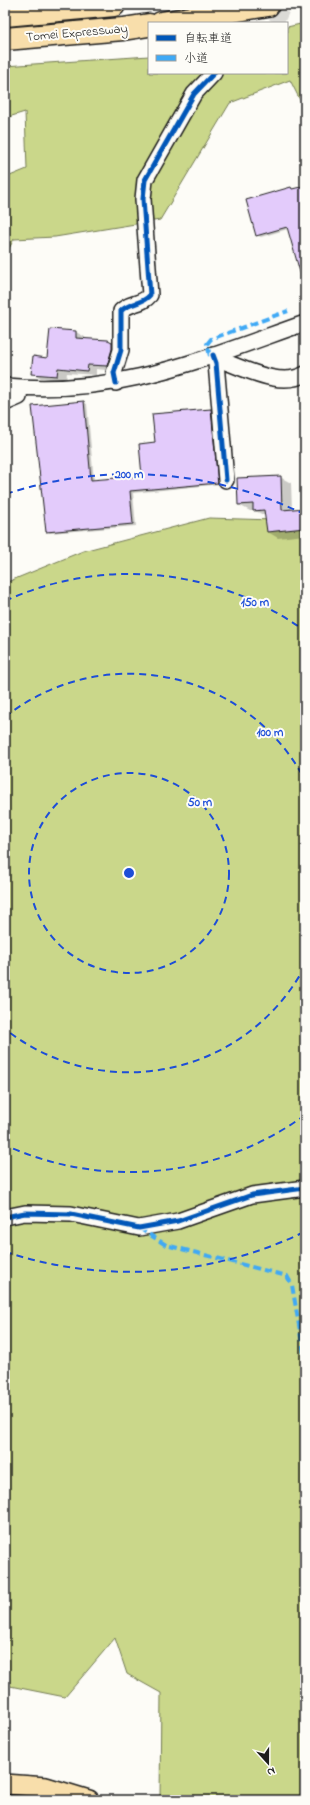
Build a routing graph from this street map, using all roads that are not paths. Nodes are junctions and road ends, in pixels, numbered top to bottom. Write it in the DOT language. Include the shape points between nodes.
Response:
graph roads {
  1 [pos="114,5"];
  2 [pos="268,5"];
  3 [pos="5,16"];
  4 [pos="167,22"];
  5 [pos="148,25"];
  6 [pos="5,39"];
  7 [pos="213,74"];
  8 [pos="305,323"];
  9 [pos="214,359"];
  10 [pos="305,374"];
  11 [pos="116,383"];
  12 [pos="5,386"];
  13 [pos="20,388"];
  14 [pos="5,403"];
  15 [pos="226,480"];
  16 [pos="305,1188"];
  17 [pos="5,1217"];
  18 [pos="5,1784"];
  19 [pos="89,1800"];
  1 -- 3 [label="highway, Tomei Expressway"];
  2 -- 4 [label="highway"];
  5 -- 6 [label="highway, Tomei Expressway"];
  7 -- 11 [label="street" via="194,94 145,180 143,199 150,295 146,300 124,307 120,311 121,350 114,373"];
  8 -- 9 [label="street"];
  9 -- 10 [label="street" via="272,377 286,379"];
  9 -- 11 [label="street"];
  9 -- 15 [label="street"];
  11 -- 13 [label="street" via="66,388"];
  12 -- 13 [label="street"];
  13 -- 14 [label="street" via="19,397"];
  16 -- 17 [label="street" via="252,1195 178,1221 139,1228 71,1214 25,1213"];
  18 -- 19 [label="main road" via="46,1787"];
}
